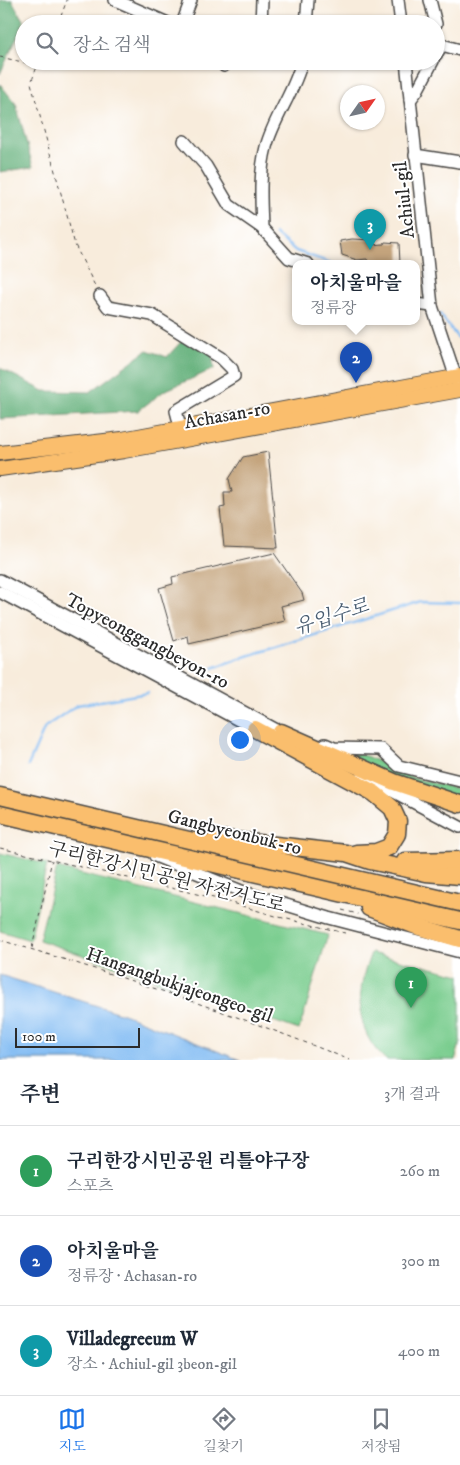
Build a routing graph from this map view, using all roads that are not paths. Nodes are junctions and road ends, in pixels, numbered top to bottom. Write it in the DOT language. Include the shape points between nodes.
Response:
graph roads {
  1 [pos="115,0"];
  2 [pos="191,0"];
  3 [pos="262,0"];
  4 [pos="308,0"];
  5 [pos="398,0"];
  6 [pos="430,0"];
  7 [pos="149,15"];
  8 [pos="185,15"];
  9 [pos="261,15"];
  10 [pos="307,15"];
  11 [pos="400,15"];
  12 [pos="434,15"];
  13 [pos="445,50"];
  14 [pos="460,50"];
  15 [pos="300,70"];
  16 [pos="407,70"];
  17 [pos="428,70"];
  18 [pos="410,100"];
  19 [pos="184,141"];
  20 [pos="416,155"];
  21 [pos="460,162"];
  22 [pos="262,228"];
  23 [pos="295,260"];
  24 [pos="100,296"];
  25 [pos="420,304"];
  26 [pos="432,306"];
  27 [pos="459,385"];
  28 [pos="180,426"];
  29 [pos="0,453"];
  30 [pos="0,469"];
  31 [pos="0,580"];
  32 [pos="0,592"];
  33 [pos="255,729"];
  34 [pos="279,731"];
  35 [pos="460,781"];
  36 [pos="0,796"];
  37 [pos="460,804"];
  38 [pos="0,814"];
  39 [pos="460,827"];
  40 [pos="146,830"];
  41 [pos="123,843"];
  42 [pos="346,853"];
  43 [pos="460,860"];
  44 [pos="370,861"];
  45 [pos="460,876"];
  46 [pos="309,885"];
  47 [pos="460,904"];
  48 [pos="460,921"];
  49 [pos="460,939"];
  50 [pos="460,952"];
  1 -- 7 [label="street"];
  2 -- 8 [label="street"];
  3 -- 9 [label="street"];
  4 -- 10 [label="street"];
  5 -- 11 [label="street"];
  6 -- 12 [label="street"];
  13 -- 14 [label="street"];
  15 -- 22 [label="street" via="264,154 260,172"];
  16 -- 18 [label="street, Achiul-gil"];
  17 -- 18 [label="street"];
  18 -- 20 [label="street, Achiul-gil"];
  19 -- 22 [label="street" via="206,166 229,205"];
  20 -- 21 [label="street"];
  20 -- 26 [label="street, Achiul-gil"];
  22 -- 23 [label="street" via="289,258"];
  24 -- 28 [label="street" via="108,307 152,315 232,368 234,376 176,411"];
  25 -- 26 [label="street"];
  26 -- 27 [label="street, Achiul-gil"];
  27 -- 28 [label="main road, Achasan-ro"];
  27 -- 30 [label="main road, Achasan-ro" via="124,451"];
  28 -- 29 [label="main road, Achasan-ro" via="122,439"];
  31 -- 34 [label="street, Topyeonggangbeyon-ro"];
  32 -- 33 [label="street, Topyeonggangbeyon-ro"];
  33 -- 34 [label="street"];
  33 -- 42 [label="highway" via="374,793 392,808 398,821 397,834 389,847 376,852"];
  34 -- 35 [label="street" via="305,734 334,748 380,749 398,766"];
  34 -- 37 [label="highway" via="394,782"];
  34 -- 39 [label="street, Topyeonggangbeyon-ro"];
  36 -- 40 [label="highway, Gangbyeonbuk-ro"];
  38 -- 41 [label="highway, Gangbyeonbuk-ro"];
  40 -- 42 [label="highway"];
  40 -- 47 [label="highway, Gangbyeonbuk-ro"];
  41 -- 46 [label="highway, Gangbyeonbuk-ro"];
  41 -- 50 [label="street" via="244,892 328,918"];
  42 -- 44 [label="highway"];
  43 -- 44 [label="highway"];
  44 -- 45 [label="highway" via="426,873"];
  46 -- 48 [label="highway, Gangbyeonbuk-ro"];
  46 -- 49 [label="highway" via="416,926"];
}
